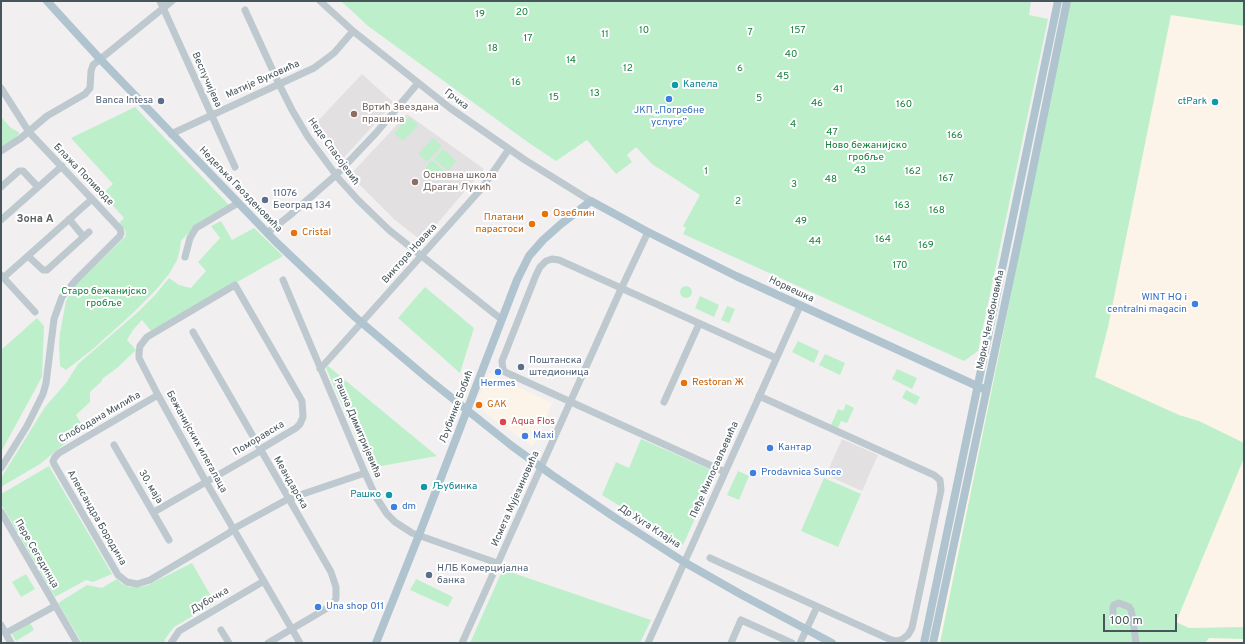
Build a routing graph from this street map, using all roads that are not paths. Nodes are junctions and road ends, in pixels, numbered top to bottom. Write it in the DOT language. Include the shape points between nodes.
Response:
graph roads {
  1 [pos="47,1"];
  2 [pos="160,1"];
  3 [pos="172,1"];
  4 [pos="320,1"];
  5 [pos="1058,1"];
  6 [pos="1067,1"];
  7 [pos="163,8"];
  8 [pos="246,10"];
  9 [pos="353,31"];
  10 [pos="100,59"];
  11 [pos="418,83"];
  12 [pos="279,84"];
  13 [pos="1,88"];
  14 [pos="211,115"];
  15 [pos="28,132"];
  16 [pos="171,134"];
  17 [pos="509,149"];
  18 [pos="1,150"];
  19 [pos="62,166"];
  20 [pos="236,167"];
  21 [pos="336,175"];
  22 [pos="1027,175"];
  23 [pos="1,187"];
  24 [pos="38,187"];
  25 [pos="92,199"];
  26 [pos="591,201"];
  27 [pos="238,203"];
  28 [pos="69,219"];
  29 [pos="1,220"];
  30 [pos="648,232"];
  31 [pos="267,233"];
  32 [pos="28,256"];
  33 [pos="421,256"];
  34 [pos="186,258"];
  35 [pos="2,276"];
  36 [pos="283,280"];
  37 [pos="235,286"];
  38 [pos="621,289"];
  39 [pos="800,306"];
  40 [pos="35,312"];
  41 [pos="501,319"];
  42 [pos="362,323"];
  43 [pos="699,324"];
  44 [pos="192,332"];
  45 [pos="776,358"];
  46 [pos="320,369"];
  47 [pos="982,389"];
  48 [pos="158,395"];
  49 [pos="759,396"];
  50 [pos="570,402"];
  51 [pos="664,402"];
  52 [pos="467,411"];
  53 [pos="114,445"];
  54 [pos="260,451"];
  55 [pos="54,458"];
  56 [pos="541,466"];
  57 [pos="1,468"];
  58 [pos="725,472"];
  59 [pos="365,473"];
  60 [pos="206,482"];
  61 [pos="288,499"];
  62 [pos="1,512"];
  63 [pos="154,512"];
  64 [pos="233,528"];
  65 [pos="419,535"];
  66 [pos="169,540"];
  67 [pos="710,558"];
  68 [pos="684,562"];
  69 [pos="497,563"];
  70 [pos="264,582"];
  71 [pos="55,606"];
  72 [pos="817,607"];
  73 [pos="1115,620"];
  74 [pos="1,625"];
  75 [pos="292,629"];
  76 [pos="221,630"];
  77 [pos="807,630"];
  78 [pos="6,633"];
  79 [pos="11,643"];
  80 [pos="77,643"];
  81 [pos="170,643"];
  82 [pos="229,643"];
  83 [pos="268,643"];
  84 [pos="300,643"];
  85 [pos="376,643"];
  86 [pos="462,643"];
  87 [pos="648,643"];
  88 [pos="731,643"];
  89 [pos="792,643"];
  90 [pos="800,643"];
  91 [pos="832,643"];
  92 [pos="924,643"];
  93 [pos="933,643"];
  94 [pos="1136,643"];
  1 -- 10 [label="main road, Недељка Гвозденовића"];
  2 -- 7 [label="street, Веспучијева"];
  3 -- 7 [label="street"];
  4 -- 9 [label="street, Грчка"];
  5 -- 22 [label="main road, Марка Челебоновића"];
  6 -- 22 [label="main road, Марка Челебоновића"];
  7 -- 10 [label="street"];
  7 -- 14 [label="street, Веспучијева"];
  8 -- 12 [label="street, Неде Спасојевић"];
  9 -- 11 [label="street, Грчка"];
  9 -- 12 [label="street, Матије Вуковића" via="334,53 317,66"];
  10 -- 15 [label="street" via="92,67 87,92 47,116"];
  10 -- 16 [label="main road, Недељка Гвозденовића"];
  11 -- 17 [label="street, Грчка"];
  11 -- 21 [label="street"];
  12 -- 14 [label="street, Матије Вуковића"];
  12 -- 21 [label="street, Неде Спасојевић" via="308,137"];
  13 -- 15 [label="street, Блажа Попиводе"];
  14 -- 16 [label="street, Матије Вуковића"];
  14 -- 20 [label="street, Веспучијева"];
  15 -- 18 [label="street"];
  15 -- 19 [label="street, Блажа Попиводе"];
  16 -- 27 [label="main road, Недељка Гвозденовића"];
  17 -- 26 [label="street, Грчка"];
  17 -- 33 [label="street, Виктора Новака" via="482,188"];
  19 -- 24 [label="street"];
  19 -- 25 [label="street, Блажа Попиводе"];
  21 -- 31 [label="street"];
  21 -- 33 [label="street, Неде Спасојевић" via="365,207"];
  22 -- 47 [label="main road, Марка Челебоновића" via="1019,237"];
  23 -- 24 [label="street" via="19,171 23,171"];
  24 -- 29 [label="street"];
  25 -- 28 [label="street"];
  25 -- 57 [label="street, Блажа Попиводе" via="120,229 120,236 62,297 54,319 43,394"];
  26 -- 30 [label="main road, Норвешка"];
  26 -- 41 [label="main road, Љубинке Бобић" via="550,232 532,252"];
  27 -- 31 [label="main road, Недељка Гвозденовића"];
  27 -- 34 [label="street" via="196,228 190,238"];
  28 -- 32 [label="street"];
  28 -- 32 [label="street" via="86,234 45,270"];
  30 -- 38 [label="street, Исмета Мујезиновића"];
  30 -- 39 [label="main road, Норвешка"];
  31 -- 42 [label="main road, Недељка Гвозденовића"];
  32 -- 35 [label="street"];
  33 -- 41 [label="street, Неде Спасојевић"];
  33 -- 42 [label="street, Виктора Новака"];
  35 -- 40 [label="street"];
  36 -- 46 [label="street, Рашка Димитријевића"];
  37 -- 48 [label="street, Бежанијских илегалаца" via="149,335 144,341 139,350 139,358"];
  37 -- 54 [label="street, Поморавска" via="303,406 300,424"];
  38 -- 43 [label="street"];
  38 -- 50 [label="street, Исмета Мујезиновића"];
  38 -- 50 [label="street" via="555,260 543,264 536,275 502,361 503,369 510,375"];
  39 -- 45 [label="street, Пеђе Милосављевића"];
  39 -- 47 [label="main road, Норвешка"];
  41 -- 52 [label="main road, Љубинке Бобић"];
  42 -- 46 [label="street, Виктора Новака"];
  42 -- 52 [label="main road, Недељка Гвозденовића"];
  43 -- 45 [label="street"];
  43 -- 51 [label="street"];
  44 -- 54 [label="street, Меандарска"];
  45 -- 49 [label="street, Пеђе Милосављевића"];
  46 -- 59 [label="street, Рашка Димитријевића"];
  47 -- 92 [label="main road, Марка Челебоновића"];
  47 -- 93 [label="main road, Марка Челебоновића"];
  48 -- 55 [label="street, Слободана Милића"];
  48 -- 60 [label="street, Бежанијских илегалаца"];
  49 -- 58 [label="street, Пеђе Милосављевића"];
  49 -- 72 [label="street" via="934,475 941,482 920,593 908,635 901,640 889,639"];
  50 -- 56 [label="street, Исмета Мујезиновића"];
  50 -- 58 [label="street"];
  52 -- 56 [label="main road, Др Хуга Клајна"];
  52 -- 65 [label="main road, Љубинке Бобић"];
  53 -- 63 [label="street, 30. маја"];
  54 -- 60 [label="street, Поморавска"];
  54 -- 61 [label="street, Меандарска"];
  55 -- 64 [label="street, Александра Бородина" via="54,464 118,575 127,582 137,584 150,580 229,533"];
  56 -- 68 [label="main road, Др Хуга Клајна"];
  56 -- 69 [label="street, Исмета Мујезиновића"];
  58 -- 68 [label="street, Пеђе Милосављевића"];
  59 -- 61 [label="street, Александра Бородина"];
  59 -- 65 [label="street, Рашка Димитријевића" via="387,514 405,529"];
  60 -- 63 [label="street, Поморавска"];
  60 -- 64 [label="street, Бежанијских илегалаца"];
  61 -- 64 [label="street, Александра Бородина"];
  61 -- 75 [label="street, Меандарска" via="331,572 337,594 334,603 329,607"];
  62 -- 71 [label="street, Пере Сегединца"];
  63 -- 66 [label="street, 30. маја"];
  64 -- 70 [label="street, Бежанијских илегалаца"];
  65 -- 69 [label="street, Рашка Димитријевића"];
  65 -- 85 [label="main road, Љубинке Бобић"];
  67 -- 72 [label="street"];
  68 -- 77 [label="main road, Др Хуга Клајна"];
  68 -- 87 [label="street, Пеђе Милосављевића"];
  69 -- 86 [label="street, Исмета Мујезиновића"];
  70 -- 75 [label="street, Бежанијских илегалаца"];
  70 -- 81 [label="street, Дубочка" via="178,631"];
  71 -- 78 [label="street"];
  71 -- 80 [label="street, Пере Сегединца"];
  72 -- 77 [label="street"];
  73 -- 94 [label="street" via="1114,605 1119,603 1130,608 1130,620"];
  74 -- 78 [label="street"];
  75 -- 83 [label="street, Меандарска"];
  75 -- 84 [label="street, Бежанијских илегалаца"];
  76 -- 82 [label="street"];
  77 -- 90 [label="street"];
  77 -- 91 [label="main road, Др Хуга Клајна"];
  78 -- 79 [label="street"];
  88 -- 89 [label="street" via="741,620"];
}
